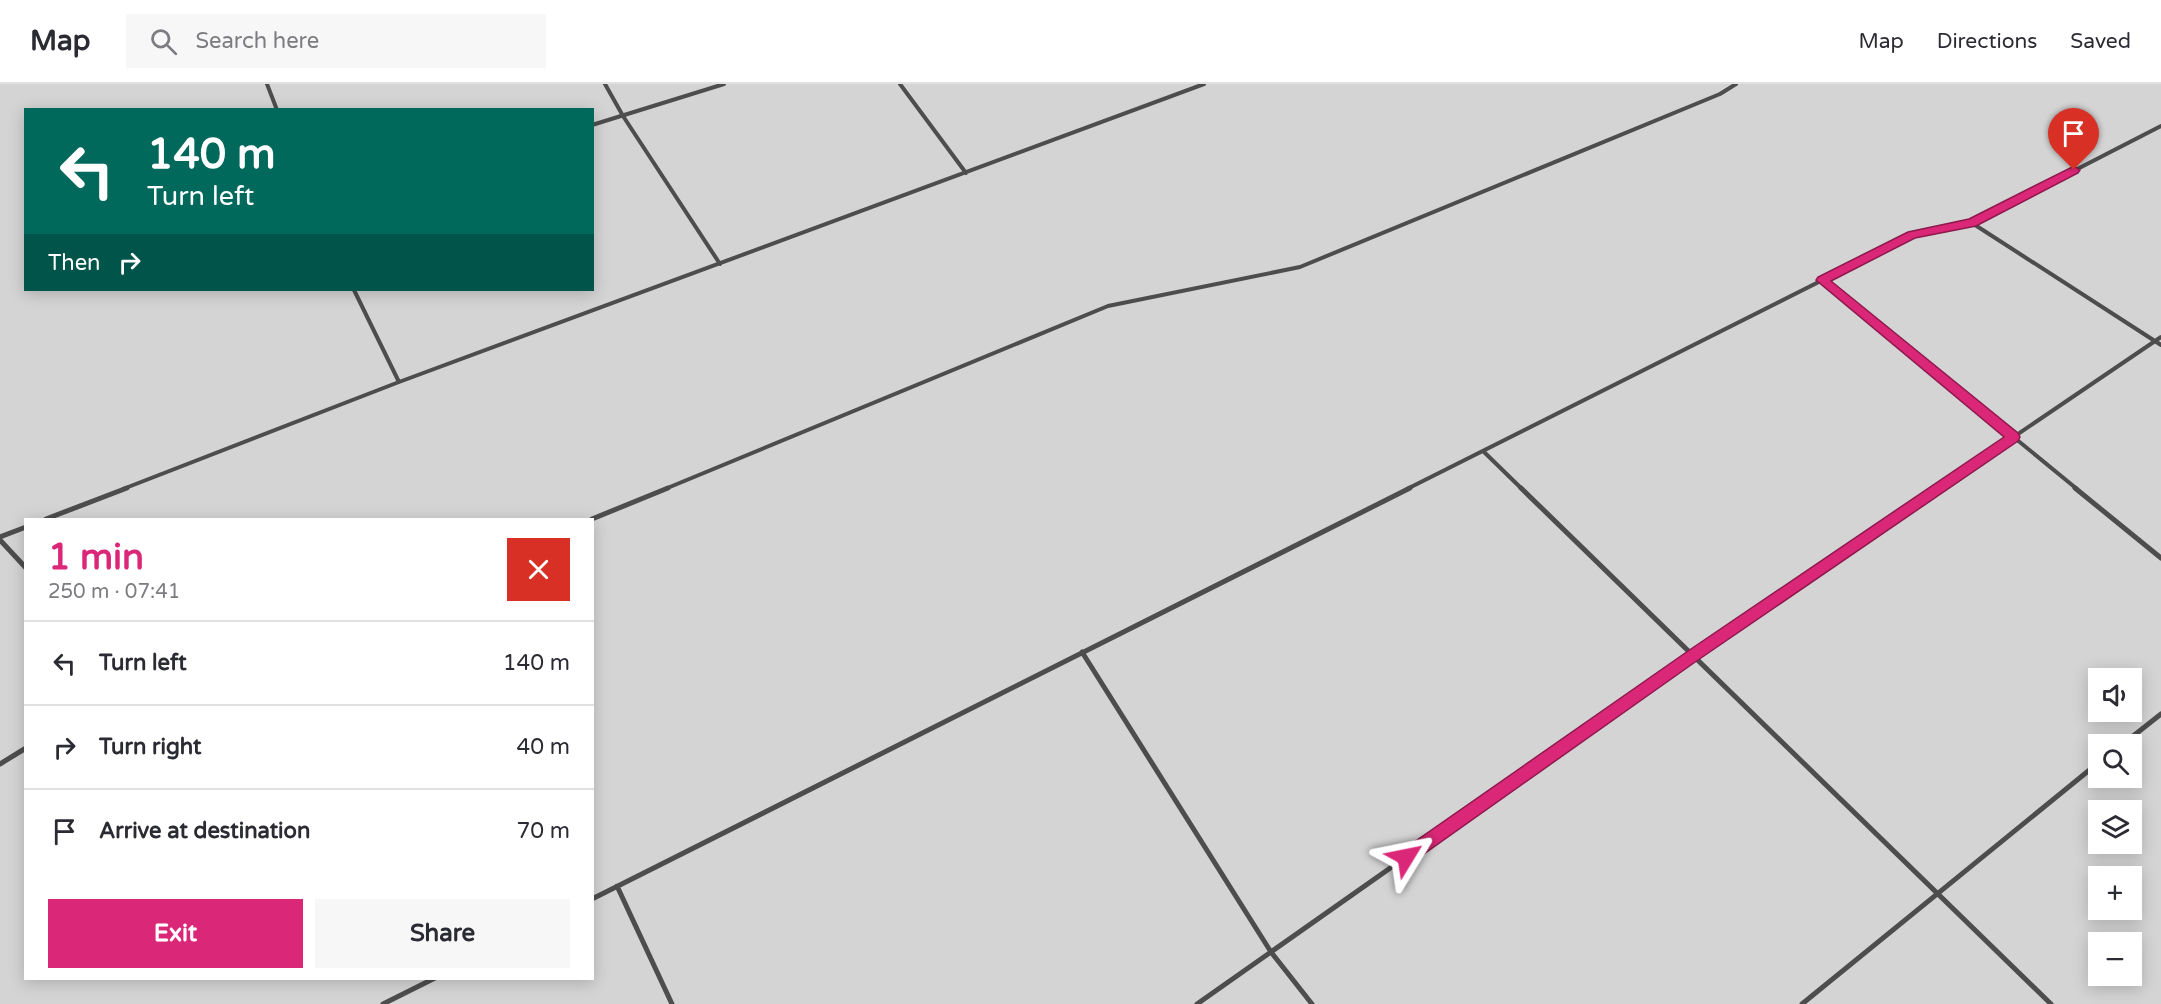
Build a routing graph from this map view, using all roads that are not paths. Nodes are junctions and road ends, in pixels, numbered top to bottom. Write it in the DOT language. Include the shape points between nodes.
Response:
graph roads {
  1 [pos="267,84"];
  2 [pos="605,84"];
  3 [pos="724,84"];
  4 [pos="900,84"];
  5 [pos="1204,84"];
  6 [pos="1736,84"];
  7 [pos="276,108"];
  8 [pos="623,116"];
  9 [pos="594,124"];
  10 [pos="2161,126"];
  11 [pos="966,173"];
  12 [pos="1972,223"];
  13 [pos="720,264"];
  14 [pos="1822,280"];
  15 [pos="354,291"];
  16 [pos="2161,337"];
  17 [pos="2155,341"];
  18 [pos="2161,345"];
  19 [pos="399,382"];
  20 [pos="2014,437"];
  21 [pos="1483,451"];
  22 [pos="49,518"];
  23 [pos="594,518"];
  24 [pos="24,528"];
  25 [pos="0,538"];
  26 [pos="2161,558"];
  27 [pos="24,566"];
  28 [pos="1082,652"];
  29 [pos="1693,655"];
  30 [pos="2161,714"];
  31 [pos="2136,734"];
  32 [pos="24,749"];
  33 [pos="0,764"];
  34 [pos="2088,771"];
  35 [pos="617,886"];
  36 [pos="1936,892"];
  37 [pos="594,897"];
  38 [pos="1271,952"];
  39 [pos="431,980"];
  40 [pos="383,1004"];
  41 [pos="672,1004"];
  42 [pos="1197,1004"];
  43 [pos="1312,1004"];
  44 [pos="1802,1004"];
  45 [pos="2051,1004"];
  1 -- 7 [label="lane"];
  2 -- 8 [label="lane"];
  3 -- 8 [label="lane"];
  4 -- 11 [label="lane"];
  5 -- 11 [label="lane"];
  6 -- 23 [label="lane" via="1720,94 1299,267 1108,306"];
  8 -- 9 [label="lane"];
  8 -- 13 [label="lane"];
  10 -- 12 [label="lane"];
  11 -- 13 [label="lane"];
  12 -- 14 [label="lane" via="1912,235"];
  12 -- 17 [label="lane"];
  13 -- 19 [label="lane"];
  14 -- 20 [label="lane"];
  14 -- 21 [label="lane"];
  15 -- 19 [label="lane"];
  16 -- 17 [label="lane"];
  17 -- 18 [label="lane"];
  17 -- 20 [label="lane"];
  19 -- 22 [label="lane"];
  20 -- 26 [label="lane"];
  20 -- 29 [label="lane"];
  21 -- 28 [label="lane"];
  21 -- 29 [label="lane"];
  24 -- 25 [label="lane"];
  25 -- 27 [label="lane"];
  28 -- 35 [label="lane"];
  28 -- 38 [label="lane"];
  29 -- 36 [label="lane"];
  29 -- 38 [label="lane"];
  30 -- 31 [label="lane"];
  32 -- 33 [label="lane"];
  34 -- 36 [label="lane"];
  35 -- 37 [label="lane"];
  35 -- 41 [label="lane"];
  36 -- 44 [label="lane"];
  36 -- 45 [label="lane"];
  38 -- 42 [label="lane"];
  38 -- 43 [label="lane"];
  39 -- 40 [label="lane"];
}
